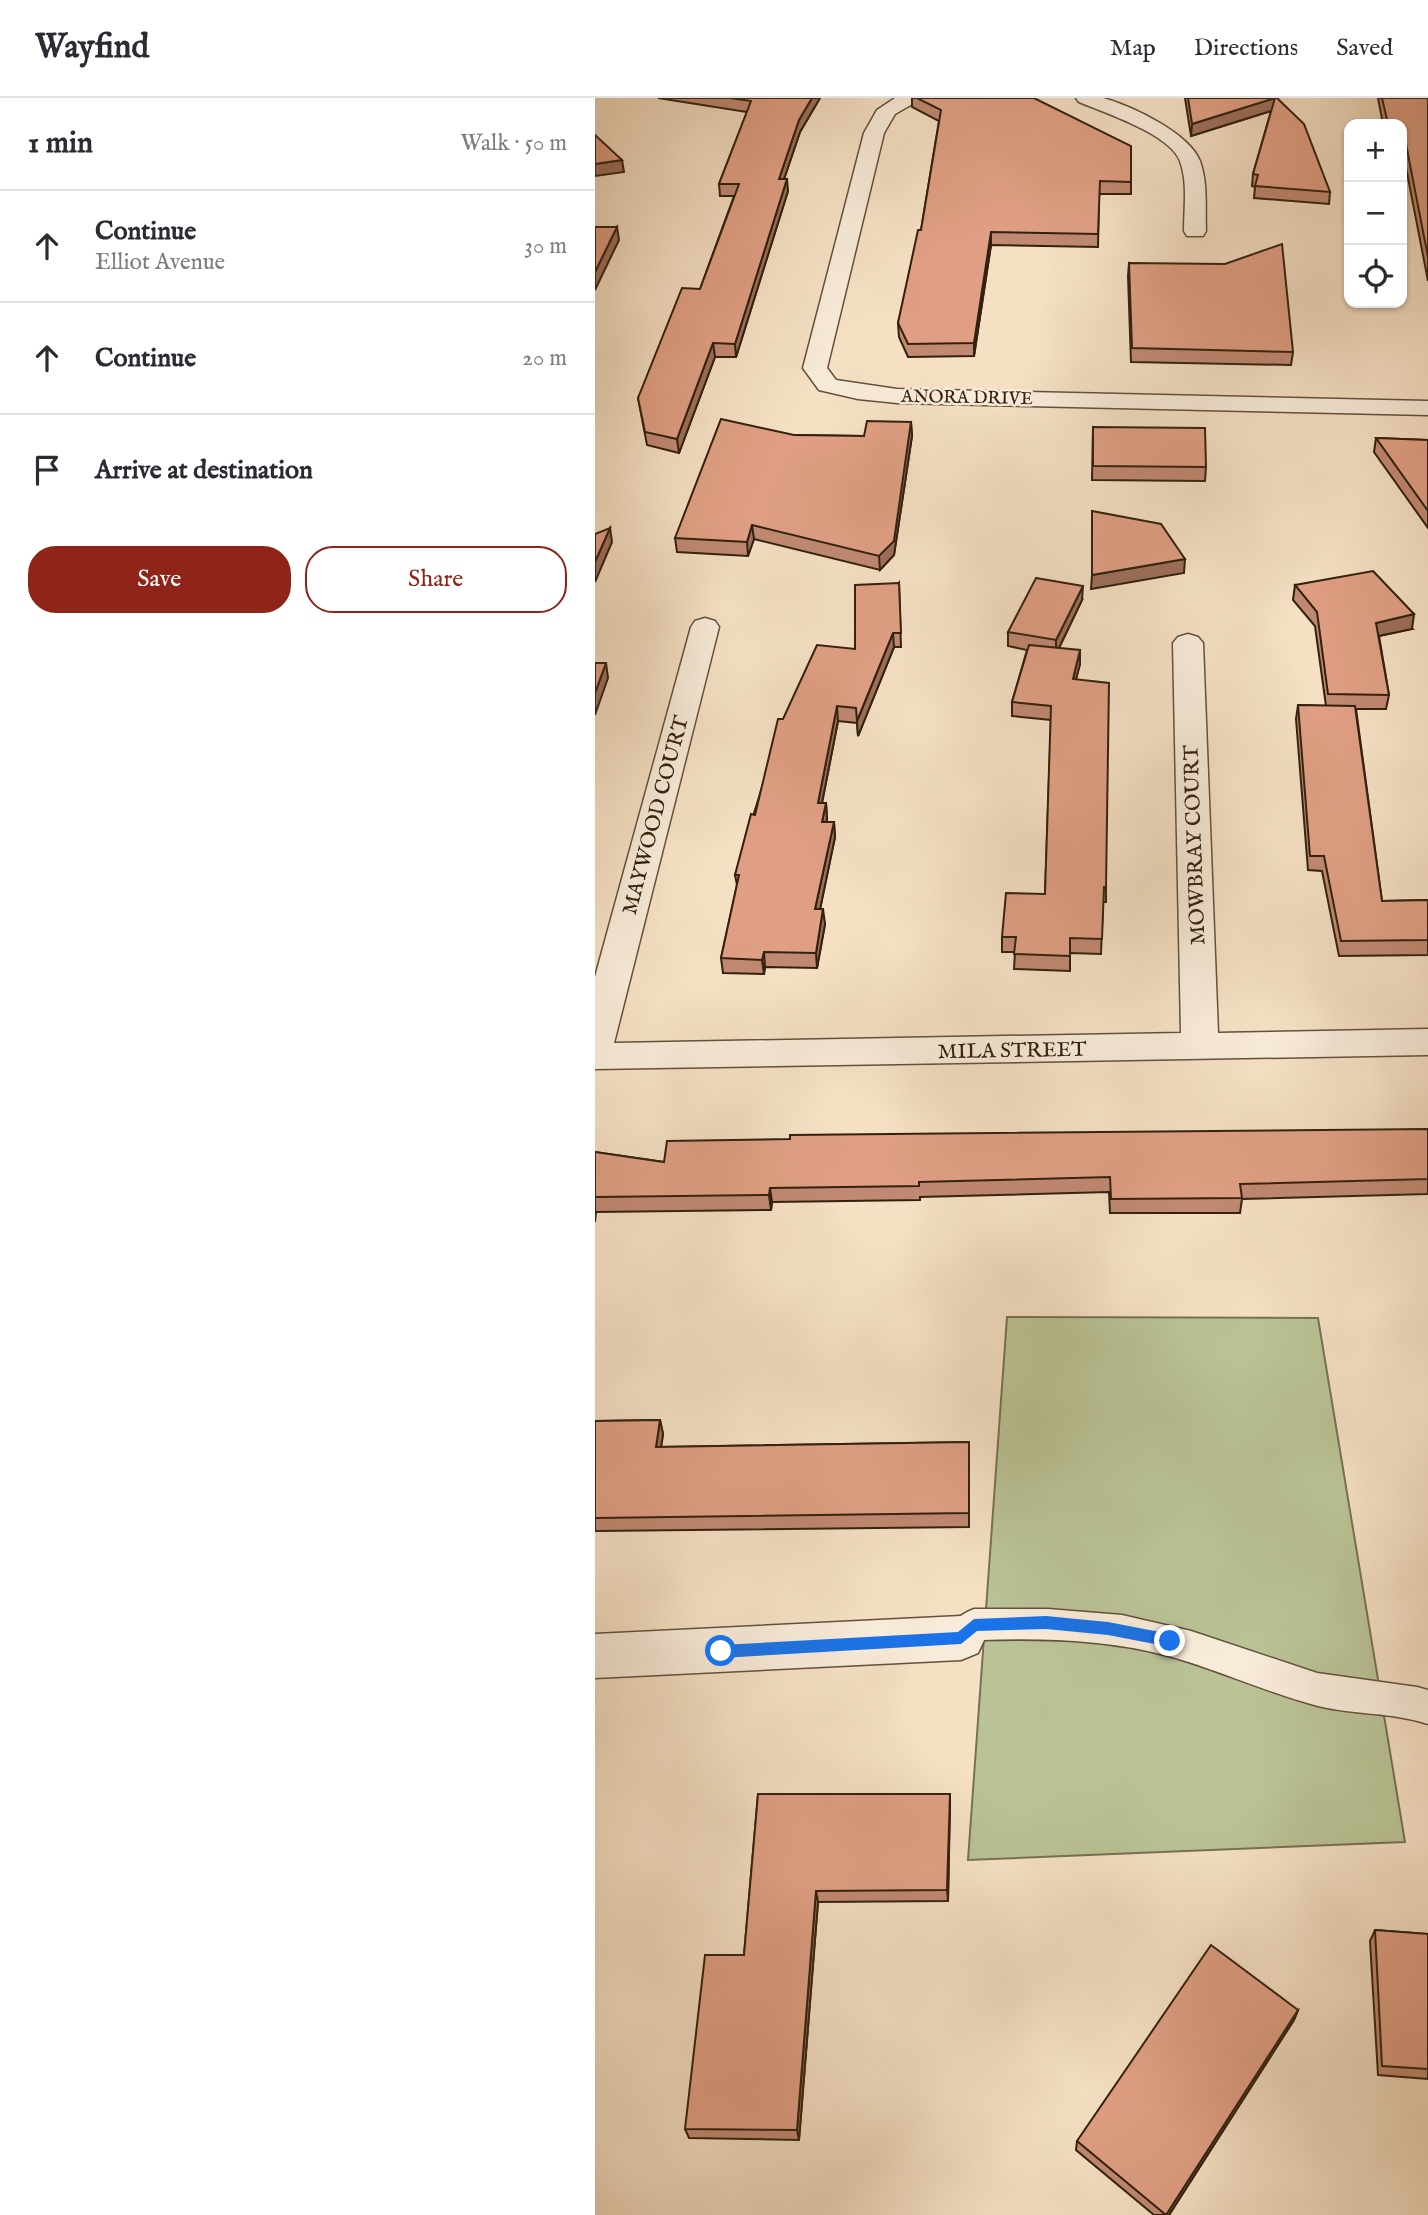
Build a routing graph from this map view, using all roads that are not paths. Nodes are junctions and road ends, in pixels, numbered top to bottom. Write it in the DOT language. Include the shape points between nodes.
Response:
graph roads {
  1 [pos="913,98"];
  2 [pos="1086,98"];
  3 [pos="1195,230"];
  4 [pos="1428,408"];
  5 [pos="705,626"];
  6 [pos="1188,643"];
  7 [pos="1428,1042"];
  8 [pos="595,1044"];
  9 [pos="1201,1046"];
  10 [pos="595,1056"];
  11 [pos="961,1638"];
  12 [pos="595,1656"];
  13 [pos="1428,1707"];
  1 -- 4 [label="street, ANORA DRIVE" via="891,105 874,132 815,368 828,385 897,396"];
  2 -- 3 [label="street" via="1159,131 1185,150 1193,173"];
  5 -- 8 [label="street, MAYWOOD COURT"];
  6 -- 9 [label="street, MOWBRAY COURT"];
  7 -- 9 [label="street, MILA STREET"];
  9 -- 10 [label="street, MILA STREET"];
  11 -- 12 [label="street"];
  11 -- 13 [label="lane" via="974,1625 1046,1622 1108,1629 1170,1641 1338,1694"];
}
